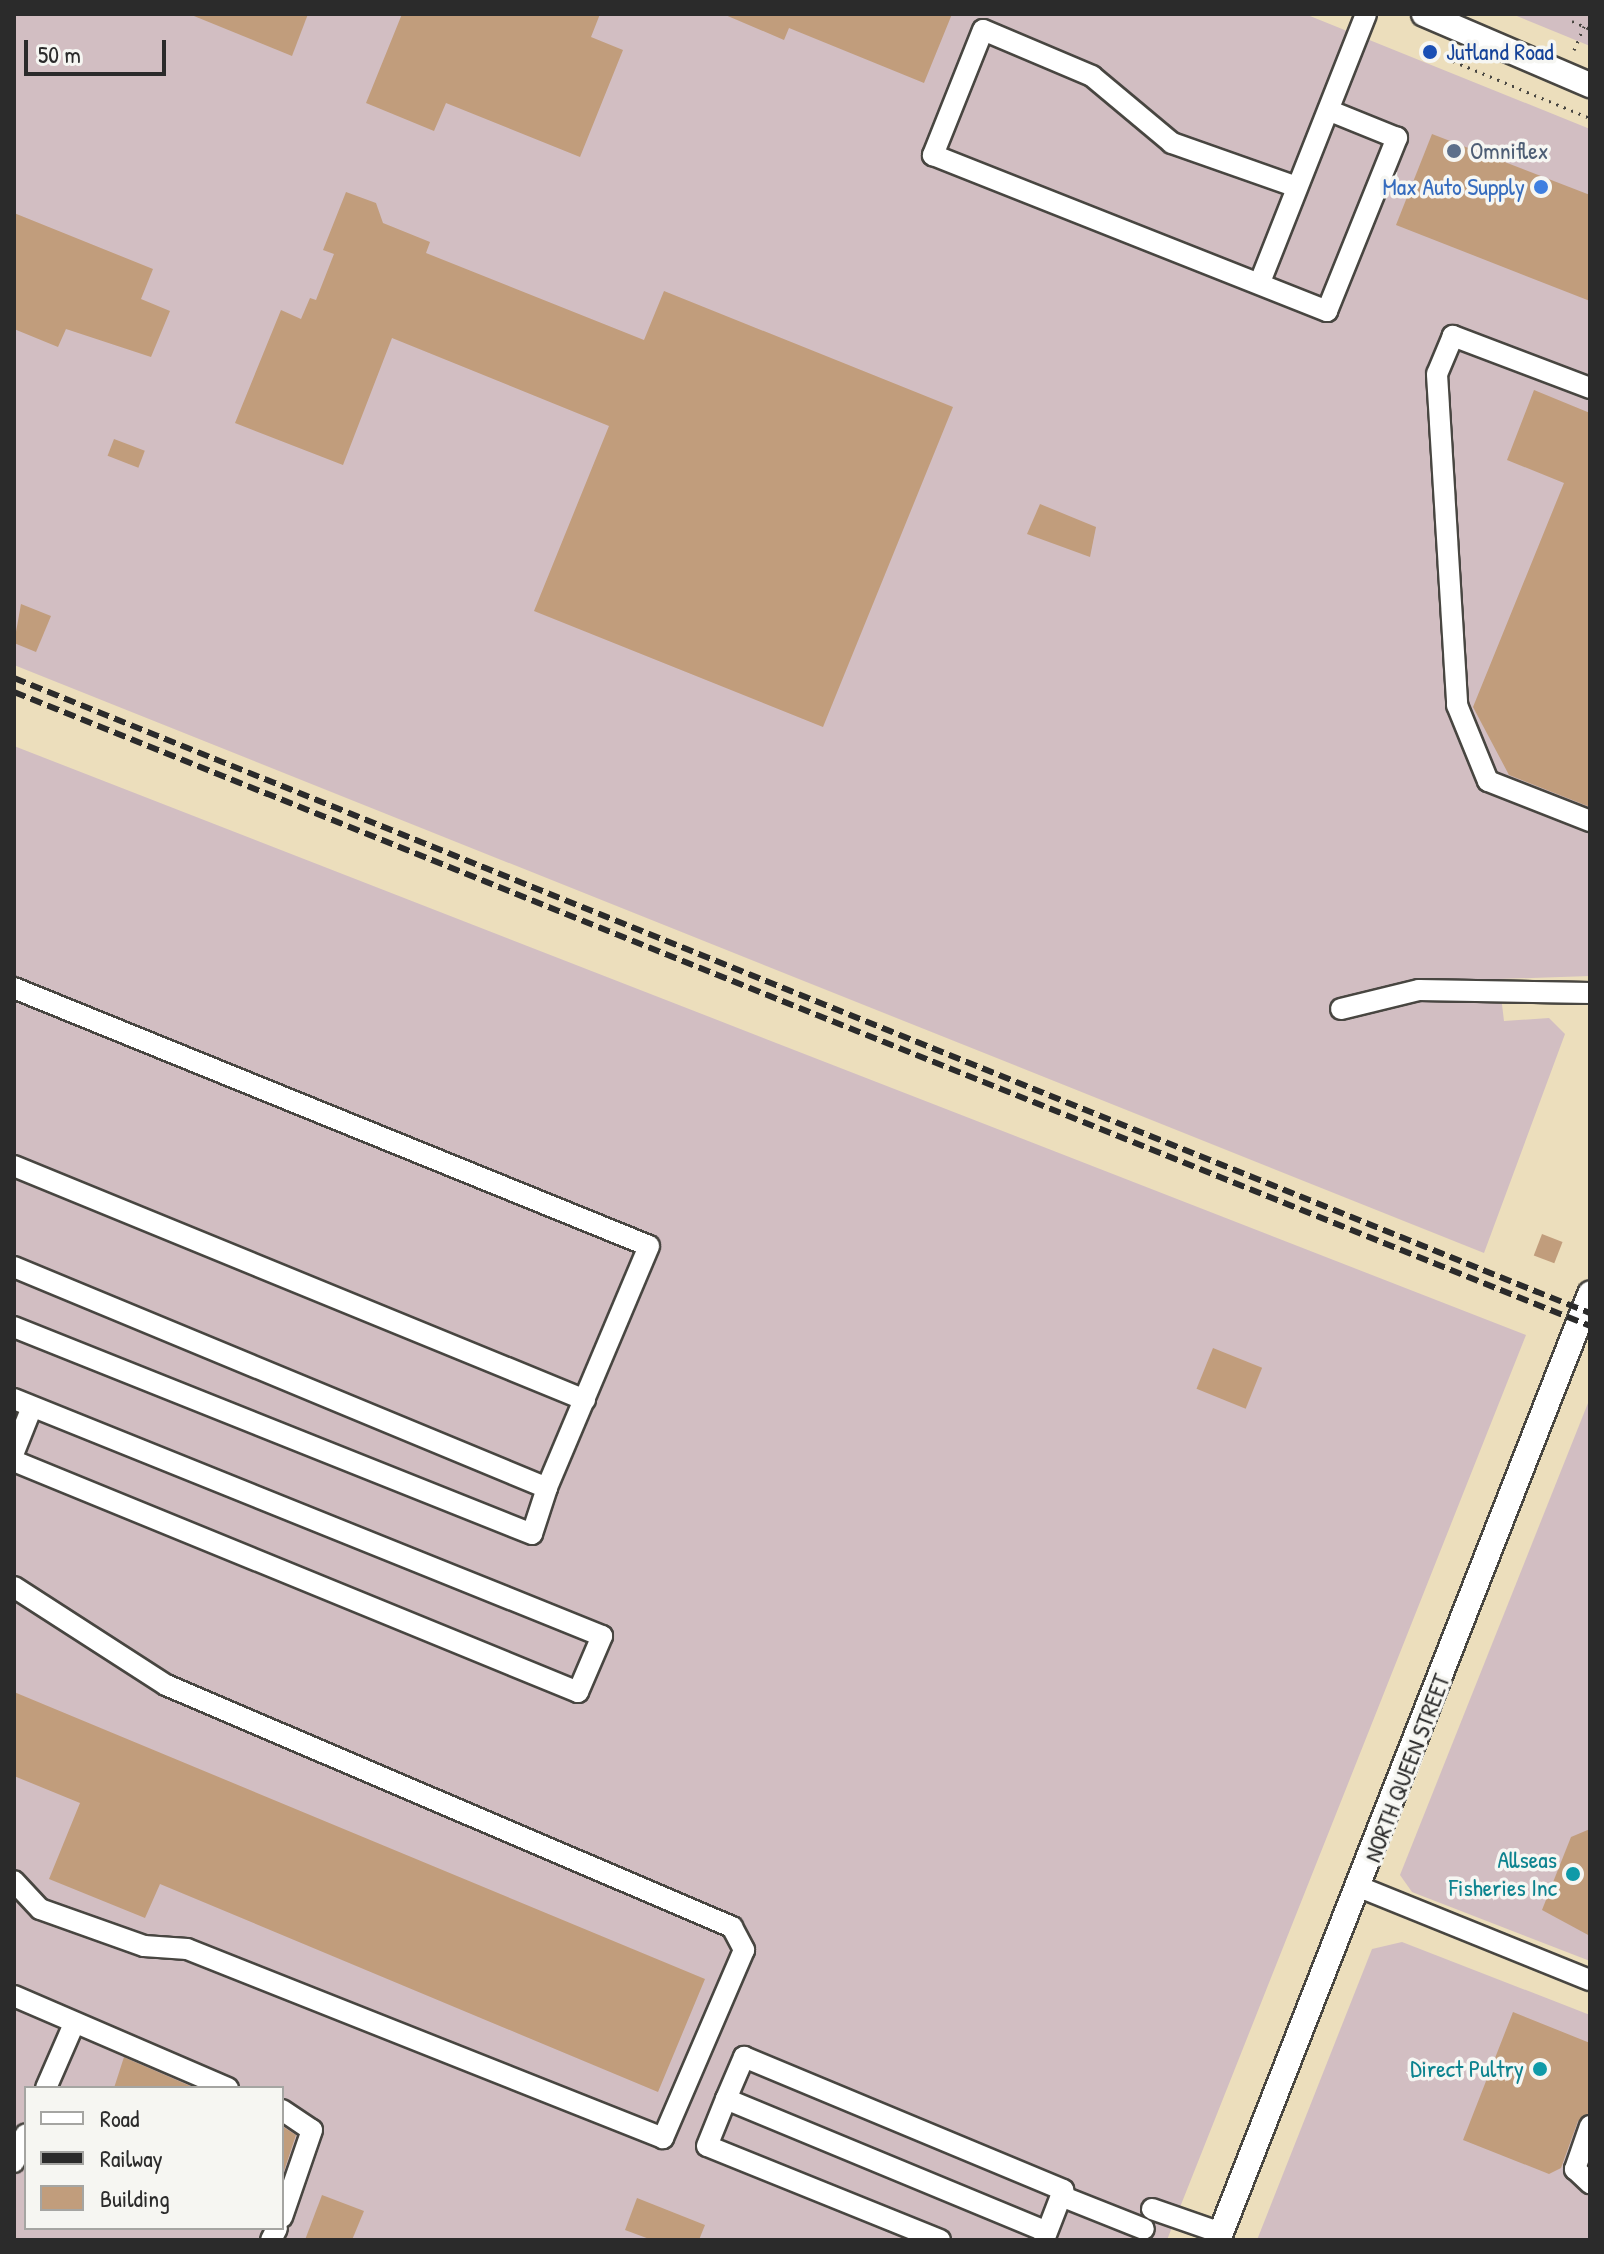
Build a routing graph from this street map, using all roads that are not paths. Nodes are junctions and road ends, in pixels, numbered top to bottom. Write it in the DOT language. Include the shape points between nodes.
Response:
graph roads {
  1 [pos="1366,14"];
  2 [pos="1424,14"];
  3 [pos="1590,85"];
  4 [pos="1328,110"];
  5 [pos="1297,187"];
  6 [pos="1260,282"];
  7 [pos="1590,388"];
  8 [pos="1590,821"];
  9 [pos="14,988"];
  10 [pos="1590,993"];
  11 [pos="1341,1009"];
  12 [pos="14,1166"];
  13 [pos="14,1267"];
  14 [pos="1590,1294"];
  15 [pos="14,1327"];
  16 [pos="585,1400"];
  17 [pos="23,1403"];
  18 [pos="16,1440"];
  19 [pos="14,1461"];
  20 [pos="547,1488"];
  21 [pos="14,1587"];
  22 [pos="14,1881"];
  23 [pos="1362,1888"];
  24 [pos="1590,1980"];
  25 [pos="14,1996"];
  26 [pos="74,2024"];
  27 [pos="47,2086"];
  28 [pos="223,2086"];
  29 [pos="726,2099"];
  30 [pos="284,2111"];
  31 [pos="1590,2126"];
  32 [pos="24,2139"];
  33 [pos="14,2162"];
  34 [pos="1590,2183"];
  35 [pos="1061,2196"];
  36 [pos="284,2211"];
  37 [pos="1046,2236"];
  38 [pos="1219,2237"];
  39 [pos="940,2240"];
  1 -- 4 [label="street"];
  2 -- 3 [label="main road"];
  4 -- 5 [label="street"];
  4 -- 6 [label="street" via="1397,138 1327,311"];
  5 -- 6 [label="street"];
  5 -- 6 [label="street" via="1172,143 1092,76 983,30 933,155"];
  7 -- 8 [label="street" via="1453,336 1437,374 1457,705 1488,781"];
  9 -- 16 [label="street" via="649,1246"];
  10 -- 11 [label="street" via="1489,993 1381,1009 1364,1003"];
  12 -- 16 [label="street"];
  13 -- 20 [label="street"];
  14 -- 23 [label="main road, NORTH QUEEN STREET"];
  15 -- 20 [label="street" via="532,1534"];
  16 -- 20 [label="street"];
  17 -- 18 [label="street"];
  17 -- 19 [label="street" via="602,1636 578,1692"];
  21 -- 22 [label="street" via="166,1685 732,1927 744,1950 663,2138 187,1949 144,1946 40,1909"];
  23 -- 24 [label="street"];
  23 -- 38 [label="main road, NORTH QUEEN STREET"];
  25 -- 26 [label="street"];
  26 -- 27 [label="street"];
  26 -- 28 [label="street"];
  29 -- 35 [label="street" via="744,2057 1063,2190"];
  29 -- 37 [label="street"];
  29 -- 39 [label="street" via="707,2146"];
  30 -- 36 [label="street" via="312,2130"];
  31 -- 34 [label="street" via="1575,2169"];
  32 -- 33 [label="street"];
  35 -- 37 [label="street"];
  35 -- 38 [label="street"];
}
